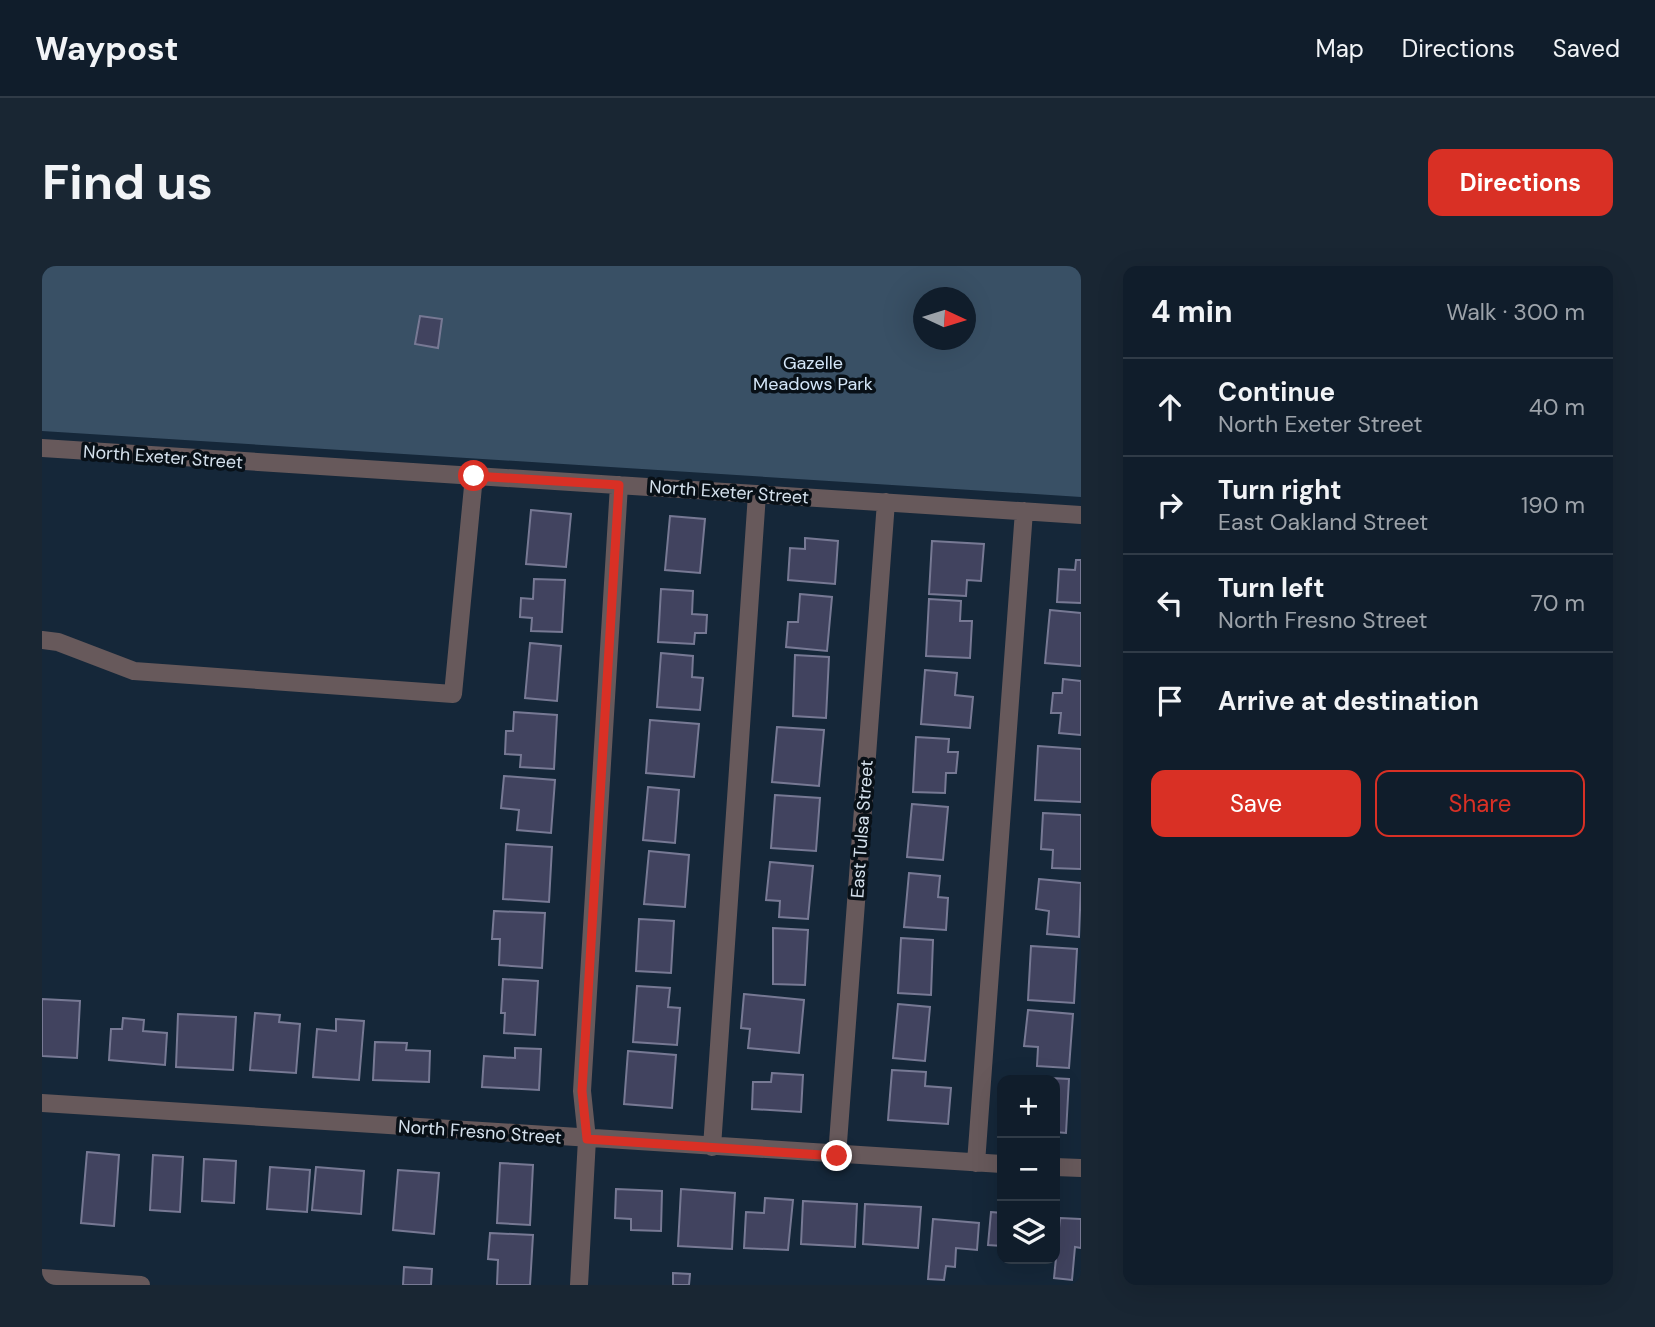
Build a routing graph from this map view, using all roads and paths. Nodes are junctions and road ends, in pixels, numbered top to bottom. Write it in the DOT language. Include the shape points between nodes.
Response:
graph roads {
  1 [pos="42,449"];
  2 [pos="474,476"];
  3 [pos="619,485"];
  4 [pos="757,494"];
  5 [pos="886,502"];
  6 [pos="1024,511"];
  7 [pos="1081,515"];
  8 [pos="42,640"];
  9 [pos="42,1103"];
  10 [pos="587,1139"];
  11 [pos="712,1147"];
  12 [pos="837,1156"];
  13 [pos="976,1163"];
  14 [pos="997,1164"];
  15 [pos="1060,1167"];
  16 [pos="1081,1168"];
  17 [pos="42,1278"];
  18 [pos="142,1285"];
  19 [pos="579,1285"];
  1 -- 2 [label="street, North Exeter Street"];
  2 -- 3 [label="street, North Exeter Street"];
  2 -- 8 [label="street" via="453,694 134,671"];
  3 -- 4 [label="street, North Exeter Street"];
  3 -- 10 [label="street" via="582,1091"];
  4 -- 5 [label="street, North Exeter Street"];
  4 -- 11 [label="street"];
  5 -- 6 [label="street, North Exeter Street"];
  5 -- 12 [label="street, East Tulsa Street"];
  6 -- 7 [label="street, North Exeter Street"];
  6 -- 13 [label="street"];
  9 -- 10 [label="street, North Fresno Street"];
  10 -- 11 [label="street, North Fresno Street"];
  10 -- 19 [label="street"];
  11 -- 12 [label="street, North Fresno Street"];
  12 -- 13 [label="street, North Fresno Street"];
  13 -- 14 [label="street, North Fresno Street"];
  15 -- 16 [label="street"];
  17 -- 18 [label="street"];
}
